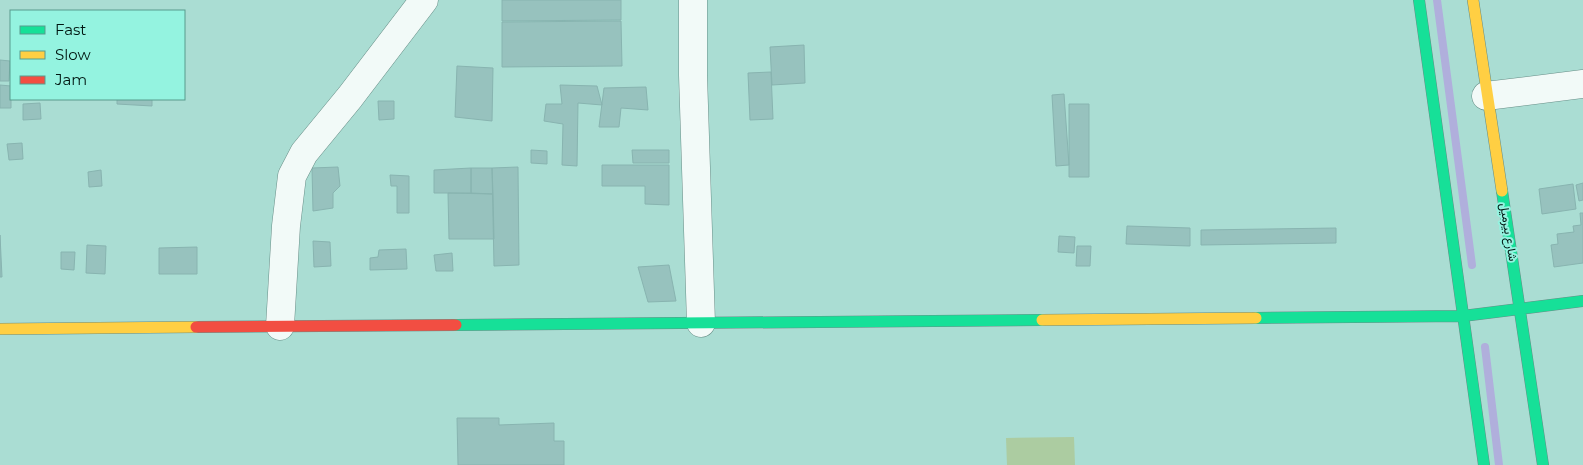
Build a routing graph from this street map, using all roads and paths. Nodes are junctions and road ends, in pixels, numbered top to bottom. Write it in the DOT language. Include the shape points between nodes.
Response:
graph roads {
  1 [pos="424,0"];
  2 [pos="693,0"];
  3 [pos="1419,0"];
  4 [pos="1473,0"];
  5 [pos="1583,84"];
  6 [pos="1486,96"];
  7 [pos="1583,301"];
  8 [pos="1522,309"];
  9 [pos="1463,316"];
  10 [pos="701,324"];
  11 [pos="280,326"];
  12 [pos="0,328"];
  13 [pos="1484,465"];
  14 [pos="1543,465"];
  1 -- 11 [label="street" via="304,154 292,176"];
  2 -- 10 [label="street"];
  3 -- 9 [label="street"];
  4 -- 6 [label="street, شارع بيرميل"];
  5 -- 6 [label="street"];
  6 -- 8 [label="street, شارع بيرميل"];
  7 -- 8 [label="street"];
  8 -- 9 [label="street"];
  8 -- 14 [label="street, شارع بيرميل"];
  9 -- 10 [label="street"];
  9 -- 13 [label="street"];
  10 -- 11 [label="street"];
  11 -- 12 [label="street"];
}
